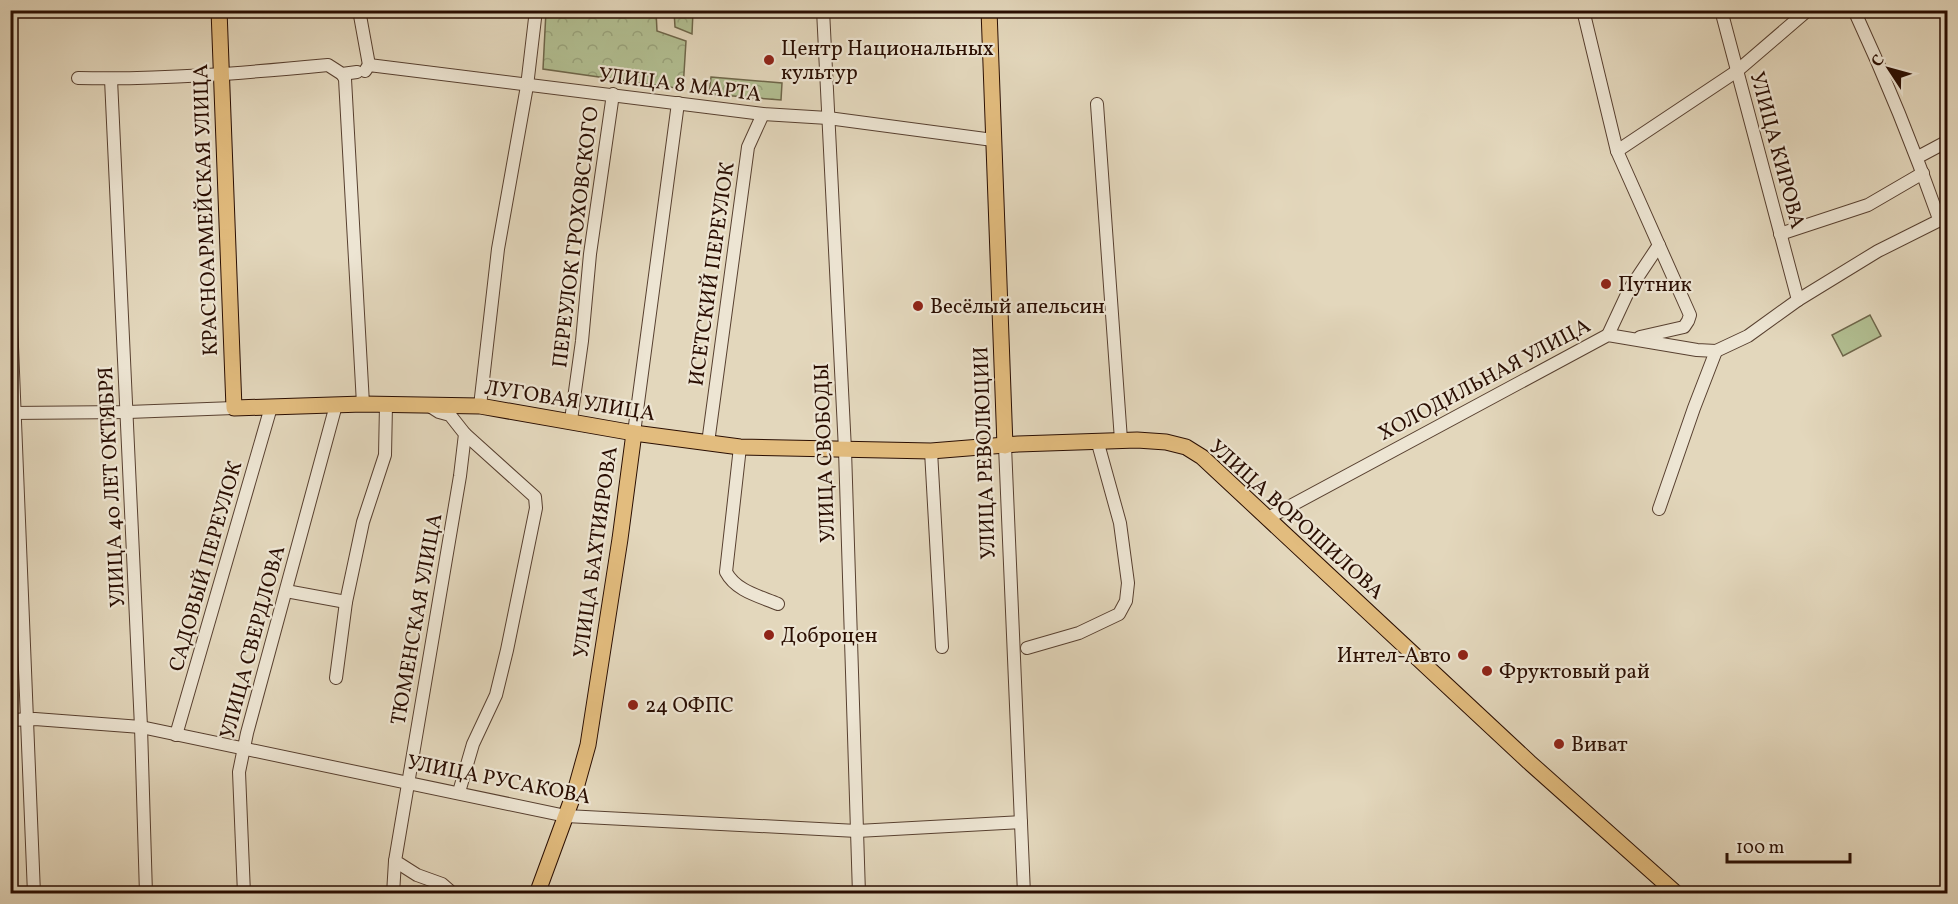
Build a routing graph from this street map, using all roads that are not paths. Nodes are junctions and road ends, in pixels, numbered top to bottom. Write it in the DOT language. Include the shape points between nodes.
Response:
graph roads {
  1 [pos="219,10"];
  2 [pos="359,10"];
  3 [pos="536,10"];
  4 [pos="823,10"];
  5 [pos="989,10"];
  6 [pos="1583,10"];
  7 [pos="1721,10"];
  8 [pos="1808,10"];
  9 [pos="1854,10"];
  10 [pos="363,69"];
  11 [pos="1737,70"];
  12 [pos="342,74"];
  13 [pos="222,75"];
  14 [pos="78,78"];
  15 [pos="111,79"];
  16 [pos="527,86"];
  17 [pos="613,94"];
  18 [pos="678,103"];
  19 [pos="1097,104"];
  20 [pos="763,114"];
  21 [pos="828,117"];
  22 [pos="993,140"];
  23 [pos="1947,141"];
  24 [pos="1617,151"];
  25 [pos="1918,158"];
  26 [pos="1923,173"];
  27 [pos="1943,218"];
  28 [pos="1780,234"];
  29 [pos="1659,245"];
  30 [pos="10,297"];
  31 [pos="1798,300"];
  32 [pos="1608,335"];
  33 [pos="1633,339"];
  34 [pos="1716,351"];
  35 [pos="363,404"];
  36 [pos="427,404"];
  37 [pos="336,405"];
  38 [pos="386,405"];
  39 [pos="480,406"];
  40 [pos="271,407"];
  41 [pos="234,408"];
  42 [pos="128,412"];
  43 [pos="13,413"];
  44 [pos="571,420"];
  45 [pos="634,432"];
  46 [pos="465,434"];
  47 [pos="1097,440"];
  48 [pos="1121,440"];
  49 [pos="708,443"];
  50 [pos="1005,446"];
  51 [pos="740,447"];
  52 [pos="845,450"];
  53 [pos="931,451"];
  54 [pos="1659,509"];
  55 [pos="1268,518"];
  56 [pos="286,591"];
  57 [pos="346,602"];
  58 [pos="778,604"];
  59 [pos="942,647"];
  60 [pos="1027,648"];
  61 [pos="336,678"];
  62 [pos="26,719"];
  63 [pos="10,720"];
  64 [pos="141,727"];
  65 [pos="176,735"];
  66 [pos="244,748"];
  67 [pos="408,782"];
  68 [pos="459,792"];
  69 [pos="566,816"];
  70 [pos="1021,822"];
  71 [pos="857,831"];
  72 [pos="396,861"];
  73 [pos="34,894"];
  74 [pos="146,894"];
  75 [pos="244,894"];
  76 [pos="393,894"];
  77 [pos="451,894"];
  78 [pos="537,894"];
  79 [pos="859,894"];
  80 [pos="1024,894"];
  81 [pos="1677,894"];
  1 -- 13 [label="main road, КРАСНОАРМЕЙСКАЯ УЛИЦА"];
  2 -- 10 [label="street"];
  3 -- 16 [label="street"];
  4 -- 21 [label="street, УЛИЦА СВОБОДЫ"];
  5 -- 22 [label="main road, УЛИЦА РЕВОЛЮЦИИ"];
  6 -- 24 [label="street"];
  7 -- 11 [label="street, УЛИЦА КИРОВА"];
  8 -- 11 [label="street"];
  9 -- 25 [label="street"];
  10 -- 12 [label="street, УЛИЦА 8 МАРТА"];
  10 -- 16 [label="street, УЛИЦА 8 МАРТА"];
  11 -- 24 [label="street"];
  11 -- 28 [label="street, УЛИЦА КИРОВА"];
  12 -- 13 [label="street, УЛИЦА 8 МАРТА" via="328,65"];
  12 -- 35 [label="street"];
  13 -- 15 [label="street, УЛИЦА 8 МАРТА"];
  13 -- 41 [label="main road, КРАСНОАРМЕЙСКАЯ УЛИЦА"];
  14 -- 15 [label="street, УЛИЦА 8 МАРТА"];
  15 -- 42 [label="street, УЛИЦА 40 ЛЕТ ОКТЯБРЯ"];
  16 -- 17 [label="street, УЛИЦА 8 МАРТА"];
  16 -- 39 [label="street" via="498,249"];
  17 -- 18 [label="street, УЛИЦА 8 МАРТА"];
  17 -- 44 [label="street, ПЕРЕУЛОК ГРОХОВСКОГО"];
  18 -- 20 [label="street, УЛИЦА 8 МАРТА"];
  18 -- 45 [label="street, УЛИЦА БАХТИЯРОВА"];
  19 -- 48 [label="street"];
  20 -- 21 [label="street, УЛИЦА 8 МАРТА"];
  20 -- 49 [label="street, ИСЕТСКИЙ ПЕРЕУЛОК" via="748,147"];
  21 -- 22 [label="street, УЛИЦА 8 МАРТА"];
  21 -- 52 [label="street, УЛИЦА СВОБОДЫ"];
  22 -- 50 [label="main road, УЛИЦА РЕВОЛЮЦИИ"];
  23 -- 25 [label="street"];
  24 -- 29 [label="street"];
  25 -- 26 [label="street"];
  26 -- 27 [label="street"];
  26 -- 28 [label="street" via="1869,205"];
  27 -- 31 [label="street, ХОЛОДИЛЬНАЯ УЛИЦА" via="1878,250"];
  28 -- 31 [label="street, УЛИЦА КИРОВА"];
  29 -- 32 [label="street" via="1629,290"];
  29 -- 33 [label="street" via="1690,315 1689,321 1677,330"];
  30 -- 43 [label="street"];
  31 -- 34 [label="street, ХОЛОДИЛЬНАЯ УЛИЦА" via="1749,336"];
  32 -- 33 [label="street, ХОЛОДИЛЬНАЯ УЛИЦА"];
  32 -- 55 [label="street, ХОЛОДИЛЬНАЯ УЛИЦА"];
  33 -- 34 [label="street, ХОЛОДИЛЬНАЯ УЛИЦА"];
  34 -- 54 [label="street"];
  35 -- 37 [label="main road, ЛУГОВАЯ УЛИЦА"];
  35 -- 38 [label="main road, ЛУГОВАЯ УЛИЦА"];
  36 -- 38 [label="main road, ЛУГОВАЯ УЛИЦА"];
  36 -- 39 [label="main road, ЛУГОВАЯ УЛИЦА"];
  36 -- 46 [label="street" via="450,415"];
  37 -- 40 [label="main road, ЛУГОВАЯ УЛИЦА"];
  37 -- 56 [label="street, УЛИЦА СВЕРДЛОВА"];
  38 -- 57 [label="street" via="385,455 363,522"];
  39 -- 44 [label="main road, ЛУГОВАЯ УЛИЦА"];
  40 -- 41 [label="main road, ЛУГОВАЯ УЛИЦА"];
  40 -- 65 [label="street, САДОВЫЙ ПЕРЕУЛОК"];
  41 -- 42 [label="street, ЛУГОВАЯ УЛИЦА"];
  42 -- 43 [label="street, ЛУГОВАЯ УЛИЦА"];
  42 -- 64 [label="street, УЛИЦА 40 ЛЕТ ОКТЯБРЯ"];
  43 -- 62 [label="street"];
  44 -- 45 [label="main road, ЛУГОВАЯ УЛИЦА"];
  45 -- 49 [label="main road, ЛУГОВАЯ УЛИЦА"];
  45 -- 69 [label="main road, УЛИЦА БАХТИЯРОВА" via="588,745"];
  46 -- 67 [label="street, ТЮМЕНСКАЯ УЛИЦА"];
  46 -- 68 [label="street" via="534,497 536,508 496,695 473,744"];
  47 -- 48 [label="main road, ЛУГОВАЯ УЛИЦА"];
  47 -- 50 [label="main road, ЛУГОВАЯ УЛИЦА"];
  47 -- 60 [label="street" via="1120,523 1128,582 1126,601 1119,614 1079,633"];
  48 -- 55 [label="main road, УЛИЦА ВОРОШИЛОВА" via="1186,447"];
  49 -- 51 [label="main road, ЛУГОВАЯ УЛИЦА"];
  50 -- 53 [label="main road, ЛУГОВАЯ УЛИЦА"];
  50 -- 70 [label="street, УЛИЦА РЕВОЛЮЦИИ"];
  51 -- 52 [label="main road, ЛУГОВАЯ УЛИЦА"];
  51 -- 58 [label="street" via="726,572 738,587"];
  52 -- 53 [label="main road, ЛУГОВАЯ УЛИЦА"];
  52 -- 71 [label="street, УЛИЦА СВОБОДЫ"];
  53 -- 59 [label="street"];
  55 -- 81 [label="main road, УЛИЦА ВОРОШИЛОВА"];
  56 -- 57 [label="street"];
  56 -- 66 [label="street, УЛИЦА СВЕРДЛОВА"];
  57 -- 61 [label="street"];
  62 -- 63 [label="street, УЛИЦА РУСАКОВА"];
  62 -- 64 [label="street, УЛИЦА РУСАКОВА"];
  62 -- 73 [label="street"];
  64 -- 65 [label="street, УЛИЦА РУСАКОВА"];
  64 -- 74 [label="street, УЛИЦА 40 ЛЕТ ОКТЯБРЯ"];
  65 -- 66 [label="street, УЛИЦА РУСАКОВА"];
  66 -- 67 [label="street, УЛИЦА РУСАКОВА"];
  66 -- 75 [label="street, УЛИЦА СВЕРДЛОВА" via="239,772"];
  67 -- 68 [label="street, УЛИЦА РУСАКОВА"];
  67 -- 72 [label="street, ТЮМЕНСКАЯ УЛИЦА"];
  68 -- 69 [label="street, УЛИЦА РУСАКОВА"];
  69 -- 71 [label="street, УЛИЦА РУСАКОВА"];
  69 -- 78 [label="main road, УЛИЦА БАХТИЯРОВА"];
  70 -- 71 [label="street, УЛИЦА РУСАКОВА"];
  70 -- 80 [label="street, УЛИЦА РЕВОЛЮЦИИ"];
  71 -- 79 [label="street, УЛИЦА СВОБОДЫ"];
  72 -- 76 [label="street, ТЮМЕНСКАЯ УЛИЦА"];
  72 -- 77 [label="street" via="417,875 442,884"];
}
